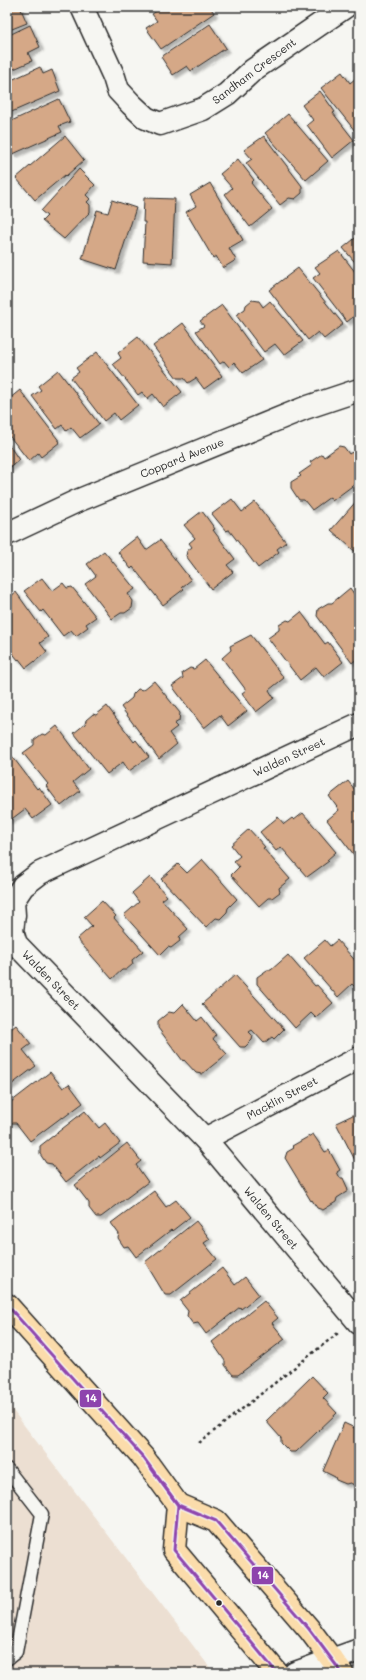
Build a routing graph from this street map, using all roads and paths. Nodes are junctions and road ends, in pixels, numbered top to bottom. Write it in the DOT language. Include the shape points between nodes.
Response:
graph roads {
  1 [pos="82,7"];
  2 [pos="344,7"];
  3 [pos="359,390"];
  4 [pos="7,534"];
  5 [pos="359,724"];
  6 [pos="359,1058"];
  7 [pos="205,1139"];
  8 [pos="7,1305"];
  9 [pos="357,1321"];
  10 [pos="199,1443"];
  11 [pos="7,1469"];
  12 [pos="178,1505"];
  13 [pos="359,1650"];
  14 [pos="7,1659"];
  15 [pos="337,1666"];
  16 [pos="277,1673"];
  17 [pos="295,1673"];
  1 -- 2 [label="street, Sandham Crescent" via="118,90 146,118 160,124 203,110 227,94 253,70"];
  3 -- 4 [label="street, Coppard Avenue" via="305,408 77,501"];
  5 -- 7 [label="street, Walden Street" via="40,873 23,886 13,901 12,931 16,944"];
  6 -- 7 [label="street, Macklin Street"];
  7 -- 9 [label="street, Walden Street"];
  8 -- 12 [label="main road" via="143,1457"];
  9 -- 10 [label="path"];
  11 -- 14 [label="lane" via="42,1514 16,1652"];
  12 -- 15 [label="main road" via="216,1521 309,1629"];
  12 -- 16 [label="main road" via="174,1550"];
  13 -- 15 [label="street"];
  15 -- 17 [label="street"];
}
